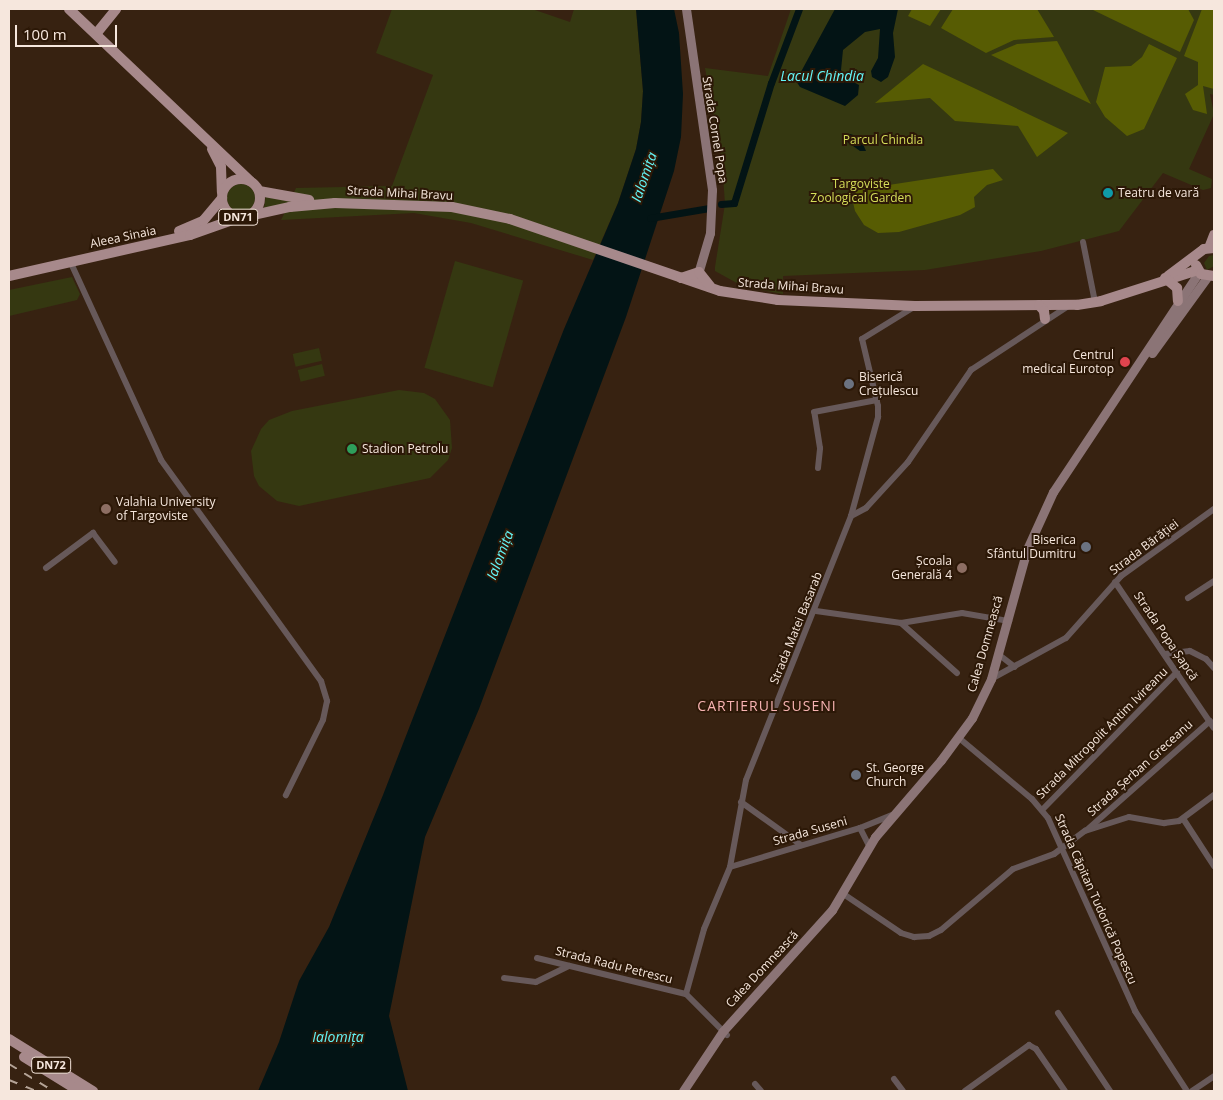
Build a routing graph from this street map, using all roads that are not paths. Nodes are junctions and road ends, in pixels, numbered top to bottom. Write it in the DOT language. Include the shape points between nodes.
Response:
graph roads {
  1 [pos="69,9"];
  2 [pos="116,9"];
  3 [pos="686,9"];
  4 [pos="96,34"];
  5 [pos="207,142"];
  6 [pos="250,181"];
  7 [pos="259,191"];
  8 [pos="222,195"];
  9 [pos="335,203"];
  10 [pos="245,216"];
  11 [pos="1214,235"];
  12 [pos="1083,242"];
  13 [pos="1212,248"];
  14 [pos="1198,255"];
  15 [pos="70,261"];
  16 [pos="9,270"];
  17 [pos="699,272"];
  18 [pos="1205,273"];
  19 [pos="9,276"];
  20 [pos="680,278"];
  21 [pos="1165,278"];
  22 [pos="695,283"];
  23 [pos="720,291"];
  24 [pos="1095,302"];
  25 [pos="1183,303"];
  26 [pos="1039,305"];
  27 [pos="915,306"];
  28 [pos="1061,307"];
  29 [pos="1045,319"];
  30 [pos="877,400"];
  31 [pos="818,468"];
  32 [pos="1214,509"];
  33 [pos="851,516"];
  34 [pos="115,562"];
  35 [pos="46,568"];
  36 [pos="1214,581"];
  37 [pos="1115,582"];
  38 [pos="1188,598"];
  39 [pos="816,611"];
  40 [pos="1008,620"];
  41 [pos="901,623"];
  42 [pos="1165,654"];
  43 [pos="1002,657"];
  44 [pos="1015,667"];
  45 [pos="1214,668"];
  46 [pos="1178,672"];
  47 [pos="957,673"];
  48 [pos="994,678"];
  49 [pos="1210,721"];
  50 [pos="1214,728"];
  51 [pos="961,739"];
  52 [pos="286,795"];
  53 [pos="1214,795"];
  54 [pos="742,802"];
  55 [pos="1042,810"];
  56 [pos="895,813"];
  57 [pos="1184,820"];
  58 [pos="873,823"];
  59 [pos="860,828"];
  60 [pos="883,831"];
  61 [pos="1085,831"];
  62 [pos="801,845"];
  63 [pos="869,846"];
  64 [pos="1063,849"];
  65 [pos="1214,866"];
  66 [pos="730,867"];
  67 [pos="844,894"];
  68 [pos="537,958"];
  69 [pos="569,966"];
  70 [pos="504,978"];
  71 [pos="686,994"];
  72 [pos="1058,1013"];
  73 [pos="725,1033"];
  74 [pos="9,1039"];
  75 [pos="9,1047"];
  76 [pos="1214,1076"];
  77 [pos="894,1079"];
  78 [pos="755,1084"];
  79 [pos="79,1091"];
  80 [pos="93,1091"];
  81 [pos="683,1091"];
  82 [pos="689,1091"];
  83 [pos="761,1091"];
  84 [pos="903,1091"];
  85 [pos="966,1091"];
  86 [pos="1065,1091"];
  87 [pos="1110,1091"];
  88 [pos="1187,1091"];
  89 [pos="1192,1091"];
  1 -- 4 [label="main road"];
  2 -- 4 [label="main road"];
  3 -- 17 [label="main road, Strada Cornel Popa" via="712,183 711,223"];
  4 -- 5 [label="main road"];
  5 -- 6 [label="main road"];
  5 -- 8 [label="main road" via="221,167"];
  6 -- 7 [label="main road, DN71"];
  6 -- 8 [label="main road, Aleea Sinaia / DN71" via="233,180"];
  7 -- 9 [label="main road, Strada Mihai Bravu"];
  7 -- 10 [label="main road, DN71" via="260,203"];
  8 -- 10 [label="main road, DN71" via="225,209"];
  8 -- 16 [label="main road, Aleea Sinaia / DN71" via="196,225"];
  9 -- 10 [label="main road, Strada Mihai Bravu"];
  9 -- 20 [label="main road, Strada Mihai Bravu" via="452,207 510,219"];
  10 -- 15 [label="main road, Aleea Sinaia" via="183,237"];
  11 -- 13 [label="main road"];
  12 -- 24 [label="street"];
  13 -- 14 [label="main road"];
  14 -- 18 [label="main road"];
  14 -- 21 [label="main road"];
  15 -- 19 [label="main road, Aleea Sinaia"];
  15 -- 52 [label="street" via="161,460 321,681 327,701 323,720"];
  17 -- 20 [label="main road" via="690,278"];
  17 -- 22 [label="main road, Strada Cornel Popa"];
  17 -- 23 [label="main road" via="703,281"];
  18 -- 21 [label="main road"];
  18 -- 25 [label="main road, Calea Domnească"];
  20 -- 22 [label="main road, Strada Mihai Bravu"];
  21 -- 24 [label="main road, Strada Mihai Bravu"];
  21 -- 25 [label="main road" via="1177,288"];
  22 -- 23 [label="main road, Strada Mihai Bravu"];
  23 -- 27 [label="main road, Strada Mihai Bravu" via="778,300"];
  24 -- 28 [label="main road, Strada Mihai Bravu"];
  25 -- 40 [label="main road, Calea Domnească" via="1053,492 1027,549"];
  26 -- 27 [label="main road, Strada Mihai Bravu"];
  26 -- 28 [label="main road, Strada Mihai Bravu"];
  26 -- 29 [label="main road" via="1044,310"];
  27 -- 30 [label="street, Strada Matei Basarab" via="862,338"];
  28 -- 29 [label="street"];
  29 -- 33 [label="street" via="971,370 908,462 866,508"];
  30 -- 31 [label="street" via="814,412 820,448"];
  30 -- 33 [label="street, Strada Matei Basarab" via="878,417"];
  32 -- 37 [label="street, Strada Bărăției"];
  33 -- 39 [label="street, Strada Matei Basarab"];
  34 -- 35 [label="street" via="93,533"];
  36 -- 38 [label="street"];
  37 -- 42 [label="street, Strada Popa Șapcă"];
  37 -- 44 [label="street, Strada Bărăției" via="1075,630"];
  39 -- 41 [label="street"];
  39 -- 54 [label="street, Strada Matei Basarab" via="750,771"];
  40 -- 41 [label="street" via="962,613"];
  40 -- 43 [label="main road"];
  40 -- 48 [label="main road, Calea Domnească"];
  41 -- 47 [label="street"];
  42 -- 45 [label="street" via="1190,651"];
  42 -- 46 [label="street, Strada Popa Șapcă"];
  43 -- 44 [label="street"];
  43 -- 48 [label="main road"];
  44 -- 48 [label="street, Strada Bărăției"];
  46 -- 49 [label="street, Strada Popa Șapcă"];
  46 -- 55 [label="street, Strada Mitropolit Antim Ivireanu"];
  48 -- 51 [label="main road, Calea Domnească"];
  49 -- 50 [label="street, Strada Popa Șapcă"];
  49 -- 61 [label="street, Strada Șerban Greceanu"];
  51 -- 55 [label="street, Strada Căpitan Tudorică Popescu"];
  51 -- 56 [label="main road, Calea Domnească"];
  51 -- 60 [label="main road, Calea Domnească"];
  53 -- 57 [label="street"];
  54 -- 62 [label="street"];
  54 -- 66 [label="street, Strada Matei Basarab"];
  55 -- 64 [label="street, Strada Căpitan Tudorică Popescu"];
  56 -- 58 [label="street, Strada Suseni"];
  56 -- 60 [label="main road, Calea Domnească"];
  57 -- 61 [label="street" via="1164,823 1129,817"];
  57 -- 65 [label="street"];
  58 -- 59 [label="street, Strada Suseni"];
  58 -- 60 [label="street"];
  59 -- 62 [label="street, Strada Suseni"];
  59 -- 63 [label="street"];
  60 -- 63 [label="main road, Calea Domnească"];
  60 -- 67 [label="main road, Calea Domnească"];
  61 -- 64 [label="street"];
  62 -- 66 [label="street, Strada Suseni"];
  63 -- 67 [label="main road, Calea Domnească"];
  64 -- 67 [label="street" via="1014,869 941,930 929,936 914,937 900,933"];
  64 -- 88 [label="street, Strada Căpitan Tudorică Popescu" via="1135,1011"];
  66 -- 71 [label="street, Strada Matei Basarab" via="704,929"];
  67 -- 73 [label="main road, Calea Domnească"];
  68 -- 69 [label="street, Strada Radu Petrescu"];
  69 -- 70 [label="street" via="550,978 536,982"];
  69 -- 71 [label="street, Strada Radu Petrescu"];
  71 -- 73 [label="street"];
  72 -- 87 [label="street"];
  73 -- 81 [label="main road, Calea Domnească"];
  73 -- 82 [label="main road, Calea Domnească"];
  74 -- 80 [label="main road, DN72"];
  75 -- 79 [label="main road, DN72"];
  76 -- 89 [label="street"];
  77 -- 84 [label="street"];
  78 -- 83 [label="street"];
  85 -- 86 [label="street" via="1024,1048 1032,1046"];
}
